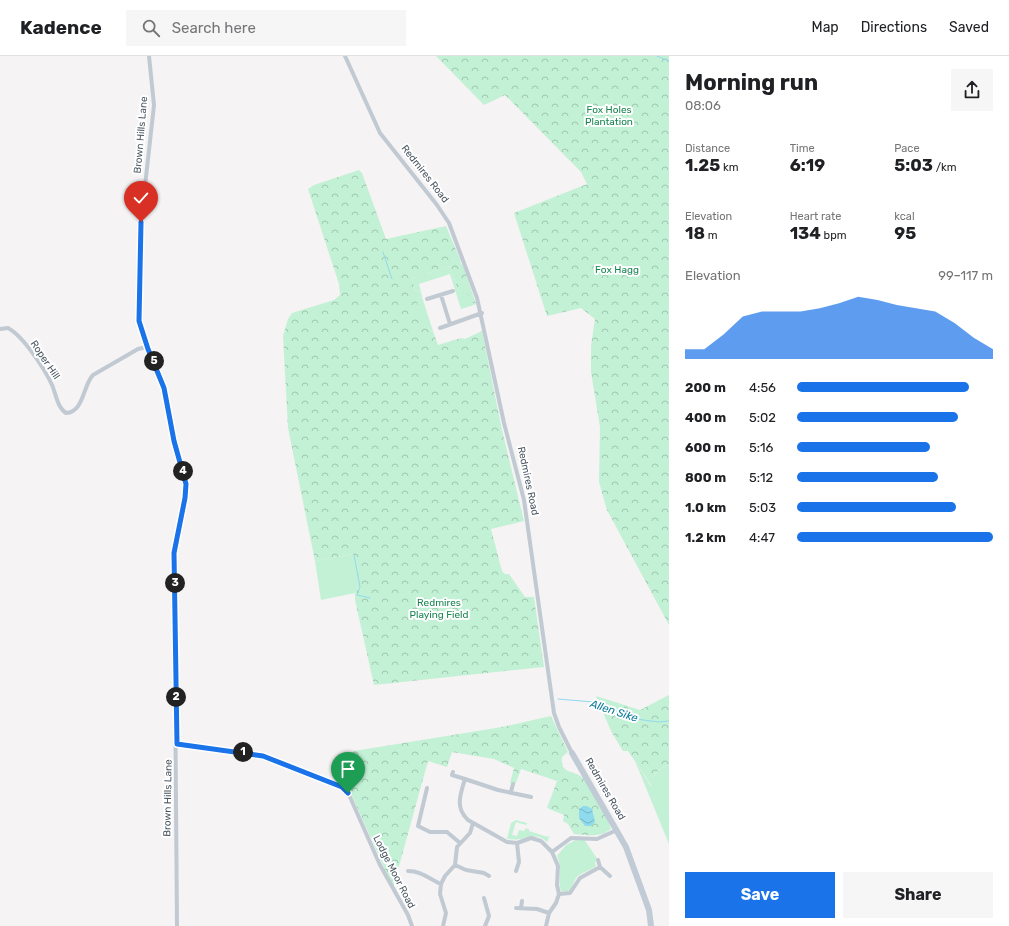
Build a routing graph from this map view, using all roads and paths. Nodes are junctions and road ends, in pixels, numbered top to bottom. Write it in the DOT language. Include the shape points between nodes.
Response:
graph roads {
  1 [pos="149,56"];
  2 [pos="346,56"];
  3 [pos="453,291"];
  4 [pos="441,295"];
  5 [pos="427,299"];
  6 [pos="482,313"];
  7 [pos="450,324"];
  8 [pos="0,328"];
  9 [pos="440,328"];
  10 [pos="147,347"];
  11 [pos="177,744"];
  12 [pos="572,753"];
  13 [pos="452,774"];
  14 [pos="465,779"];
  15 [pos="513,784"];
  16 [pos="428,788"];
  17 [pos="511,792"];
  18 [pos="531,797"];
  19 [pos="473,823"];
  20 [pos="617,830"];
  21 [pos="460,843"];
  22 [pos="516,843"];
  23 [pos="552,852"];
  24 [pos="598,860"];
  25 [pos="454,865"];
  26 [pos="600,867"];
  27 [pos="408,871"];
  28 [pos="516,871"];
  29 [pos="489,876"];
  30 [pos="610,876"];
  31 [pos="440,884"];
  32 [pos="559,894"];
  33 [pos="484,898"];
  34 [pos="522,901"];
  35 [pos="516,908"];
  36 [pos="521,908"];
  37 [pos="549,913"];
  38 [pos="177,926"];
  39 [pos="412,926"];
  40 [pos="444,926"];
  41 [pos="485,926"];
  42 [pos="546,926"];
  43 [pos="651,926"];
  1 -- 10 [label="street, Brown Hills Lane" via="154,105 141,222 138,310"];
  2 -- 6 [label="street, Redmires Road" via="380,133 449,223"];
  3 -- 4 [label="street"];
  4 -- 5 [label="street"];
  4 -- 7 [label="street"];
  6 -- 7 [label="street"];
  6 -- 12 [label="street, Redmires Road" via="504,423 523,495 554,713"];
  7 -- 9 [label="street"];
  8 -- 10 [label="street, Roper Hill" via="8,328 17,334 52,383 61,408 66,413 72,412 78,406 93,374 138,349"];
  10 -- 11 [label="street, Brown Hills Lane" via="164,388 174,441 186,484 174,553"];
  11 -- 38 [label="street, Brown Hills Lane"];
  11 -- 39 [label="street, Lodge Moor Road" via="263,756 339,786 349,795 380,865"];
  12 -- 20 [label="street, Redmires Road"];
  13 -- 14 [label="street"];
  14 -- 17 [label="street"];
  14 -- 19 [label="street" via="459,804 464,816"];
  15 -- 17 [label="street"];
  16 -- 21 [label="street" via="418,826 430,832 447,832"];
  17 -- 18 [label="street"];
  19 -- 21 [label="street" via="470,833"];
  19 -- 22 [label="street" via="503,841"];
  20 -- 23 [label="street" via="597,839 571,838"];
  20 -- 43 [label="street, Redmires Road" via="626,847 649,913"];
  21 -- 25 [label="street"];
  22 -- 23 [label="street" via="531,838 537,839"];
  22 -- 28 [label="street" via="519,862"];
  23 -- 32 [label="street" via="558,866"];
  24 -- 26 [label="street"];
  25 -- 29 [label="street"];
  25 -- 31 [label="street"];
  26 -- 30 [label="street"];
  26 -- 32 [label="street" via="580,878 570,893"];
  27 -- 31 [label="street" via="423,873"];
  31 -- 40 [label="street" via="440,894 446,913"];
  32 -- 37 [label="street"];
  33 -- 41 [label="street" via="489,905"];
  34 -- 36 [label="street"];
  35 -- 36 [label="street"];
  36 -- 37 [label="street"];
  37 -- 42 [label="street"];
}
